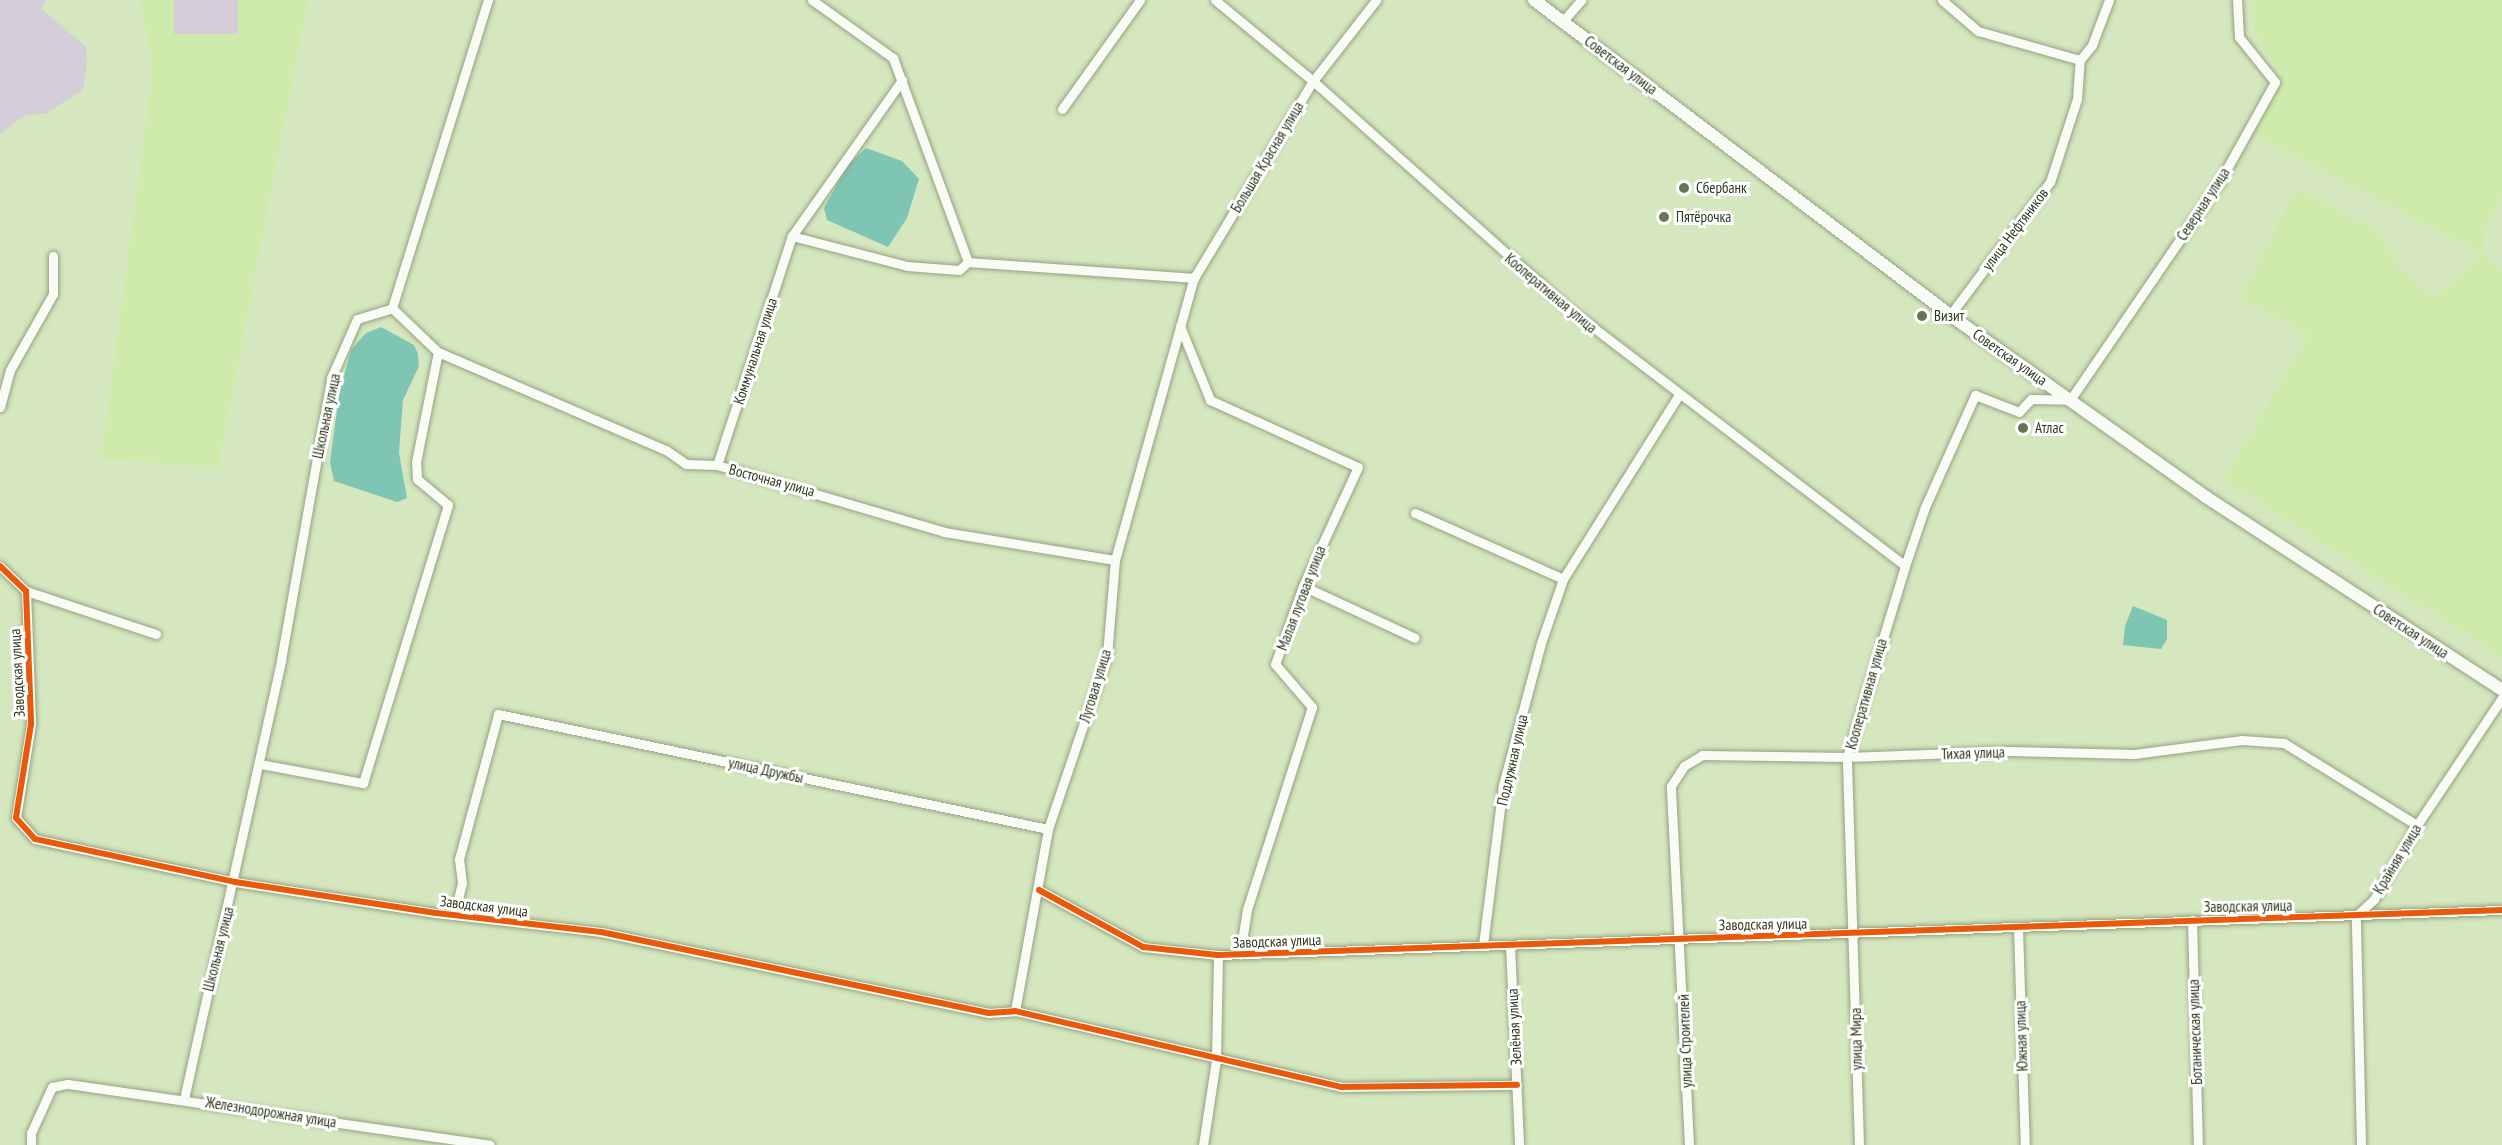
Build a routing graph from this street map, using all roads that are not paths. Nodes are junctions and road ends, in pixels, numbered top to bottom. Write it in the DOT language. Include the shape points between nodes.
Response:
graph roads {
  1 [pos="488,0"];
  2 [pos="812,0"];
  3 [pos="1140,0"];
  4 [pos="1215,0"];
  5 [pos="1376,0"];
  6 [pos="1534,0"];
  7 [pos="1581,0"];
  8 [pos="1942,0"];
  9 [pos="2109,0"];
  10 [pos="2237,0"];
  11 [pos="1563,21"];
  12 [pos="2080,60"];
  13 [pos="902,80"];
  14 [pos="1313,81"];
  15 [pos="1062,109"];
  16 [pos="792,236"];
  17 [pos="53,256"];
  18 [pos="968,262"];
  19 [pos="1194,278"];
  20 [pos="392,308"];
  21 [pos="1950,315"];
  22 [pos="1180,326"];
  23 [pos="438,352"];
  24 [pos="1679,395"];
  25 [pos="2070,400"];
  26 [pos="0,406"];
  27 [pos="717,465"];
  28 [pos="1414,513"];
  29 [pos="1115,560"];
  30 [pos="0,566"];
  31 [pos="1905,566"];
  32 [pos="1563,579"];
  33 [pos="1303,586"];
  34 [pos="26,591"];
  35 [pos="156,634"];
  36 [pos="1415,638"];
  37 [pos="2502,690"];
  38 [pos="2502,698"];
  39 [pos="1847,758"];
  40 [pos="260,764"];
  41 [pos="2417,825"];
  42 [pos="1048,829"];
  43 [pos="235,882"];
  44 [pos="1039,890"];
  45 [pos="2502,910"];
  46 [pos="454,915"];
  47 [pos="2356,916"];
  48 [pos="2192,920"];
  49 [pos="2018,928"];
  50 [pos="1853,934"];
  51 [pos="1681,938"];
  52 [pos="1483,945"];
  53 [pos="1510,945"];
  54 [pos="1240,954"];
  55 [pos="1218,955"];
  56 [pos="1015,1011"];
  57 [pos="1216,1060"];
  58 [pos="1517,1085"];
  59 [pos="184,1099"];
  60 [pos="31,1145"];
  61 [pos="490,1145"];
  62 [pos="1203,1145"];
  63 [pos="1519,1145"];
  64 [pos="1689,1145"];
  65 [pos="1859,1145"];
  66 [pos="2025,1145"];
  67 [pos="2198,1145"];
  68 [pos="2361,1145"];
  1 -- 20 [label="street"];
  2 -- 13 [label="street" via="893,58"];
  3 -- 15 [label="street"];
  4 -- 14 [label="street, Кооперативная улица"];
  5 -- 14 [label="street, Большая Красная улица"];
  6 -- 11 [label="street, Советская улица"];
  7 -- 11 [label="street"];
  8 -- 12 [label="street" via="1978,31"];
  9 -- 12 [label="street, улица Нефтяников" via="2092,45"];
  10 -- 25 [label="street, Северная улица" via="2240,37 2275,82 2220,182"];
  11 -- 21 [label="street, Советская улица"];
  12 -- 21 [label="street, улица Нефтяников" via="2077,99 2050,182"];
  13 -- 16 [label="street, Коммунальная улица"];
  13 -- 18 [label="street"];
  14 -- 19 [label="street, Большая Красная улица"];
  14 -- 24 [label="street, Кооперативная улица" via="1531,278"];
  16 -- 18 [label="street" via="907,266 959,270"];
  16 -- 27 [label="street, Коммунальная улица"];
  17 -- 26 [label="street" via="53,294 10,370"];
  18 -- 19 [label="street"];
  19 -- 22 [label="street, Большая Красная улица"];
  20 -- 23 [label="street, Восточная улица"];
  20 -- 40 [label="street, Школьная улица" via="357,319 331,378"];
  21 -- 25 [label="street, Советская улица"];
  22 -- 29 [label="street, Луговая улица"];
  22 -- 33 [label="street, Малая луговая улица" via="1209,400 1358,467"];
  23 -- 27 [label="street, Восточная улица" via="666,450 686,464"];
  23 -- 40 [label="street" via="416,462 417,479 448,505 363,783"];
  24 -- 31 [label="street, Кооперативная улица"];
  24 -- 32 [label="street, Подлужная улица"];
  25 -- 31 [label="street, Кооперативная улица" via="2031,399 2019,412 1975,394 1925,507"];
  25 -- 37 [label="street, Советская улица" via="2206,497"];
  27 -- 29 [label="street, Восточная улица" via="944,532"];
  28 -- 32 [label="street"];
  29 -- 42 [label="street, Луговая улица" via="1107,655"];
  30 -- 34 [label="street"];
  31 -- 39 [label="street, Кооперативная улица"];
  32 -- 52 [label="street, Подлужная улица" via="1541,643 1503,785"];
  33 -- 36 [label="street"];
  33 -- 54 [label="street, Малая луговая улица" via="1275,664 1312,707 1247,909"];
  34 -- 35 [label="street"];
  34 -- 43 [label="street, Заводская улица" via="31,724 16,818 35,839"];
  38 -- 41 [label="street, Крайняя улица"];
  39 -- 41 [label="street, Тихая улица" via="2010,751 2134,754 2242,740 2284,743"];
  39 -- 50 [label="street, Кооперативная улица"];
  39 -- 51 [label="street, Тихая улица" via="1702,754 1684,766 1671,786"];
  40 -- 43 [label="street, Школьная улица"];
  41 -- 47 [label="street, Крайняя улица" via="2374,899"];
  42 -- 44 [label="street, Луговая улица"];
  42 -- 46 [label="street, улица Дружбы" via="498,714 459,860 462,883"];
  43 -- 46 [label="street, Заводская улица"];
  43 -- 59 [label="street, Школьная улица"];
  44 -- 55 [label="street, Заводская улица" via="1143,947"];
  44 -- 56 [label="street, Луговая улица"];
  45 -- 47 [label="street, Заводская улица"];
  46 -- 56 [label="street, Заводская улица" via="601,932 989,1013"];
  47 -- 48 [label="street, Заводская улица"];
  47 -- 68 [label="street"];
  48 -- 49 [label="street, Заводская улица"];
  48 -- 67 [label="street, Ботаническая улица"];
  49 -- 50 [label="street, Заводская улица"];
  49 -- 66 [label="street, Южная улица"];
  50 -- 51 [label="street, Заводская улица"];
  50 -- 65 [label="street, улица Мира"];
  51 -- 53 [label="street, Заводская улица"];
  51 -- 64 [label="street, улица Строителей"];
  52 -- 53 [label="street, Заводская улица"];
  52 -- 54 [label="street, Заводская улица"];
  53 -- 58 [label="street, Зелёная улица"];
  54 -- 55 [label="street, Заводская улица"];
  55 -- 57 [label="street"];
  56 -- 57 [label="street, Заводская улица"];
  57 -- 58 [label="street, Заводская улица" via="1341,1087"];
  57 -- 62 [label="street"];
  58 -- 63 [label="street, Зелёная улица"];
  59 -- 60 [label="street, Железнодорожная улица" via="68,1084 52,1088 31,1133"];
  59 -- 61 [label="street, Железнодорожная улица"];
}
